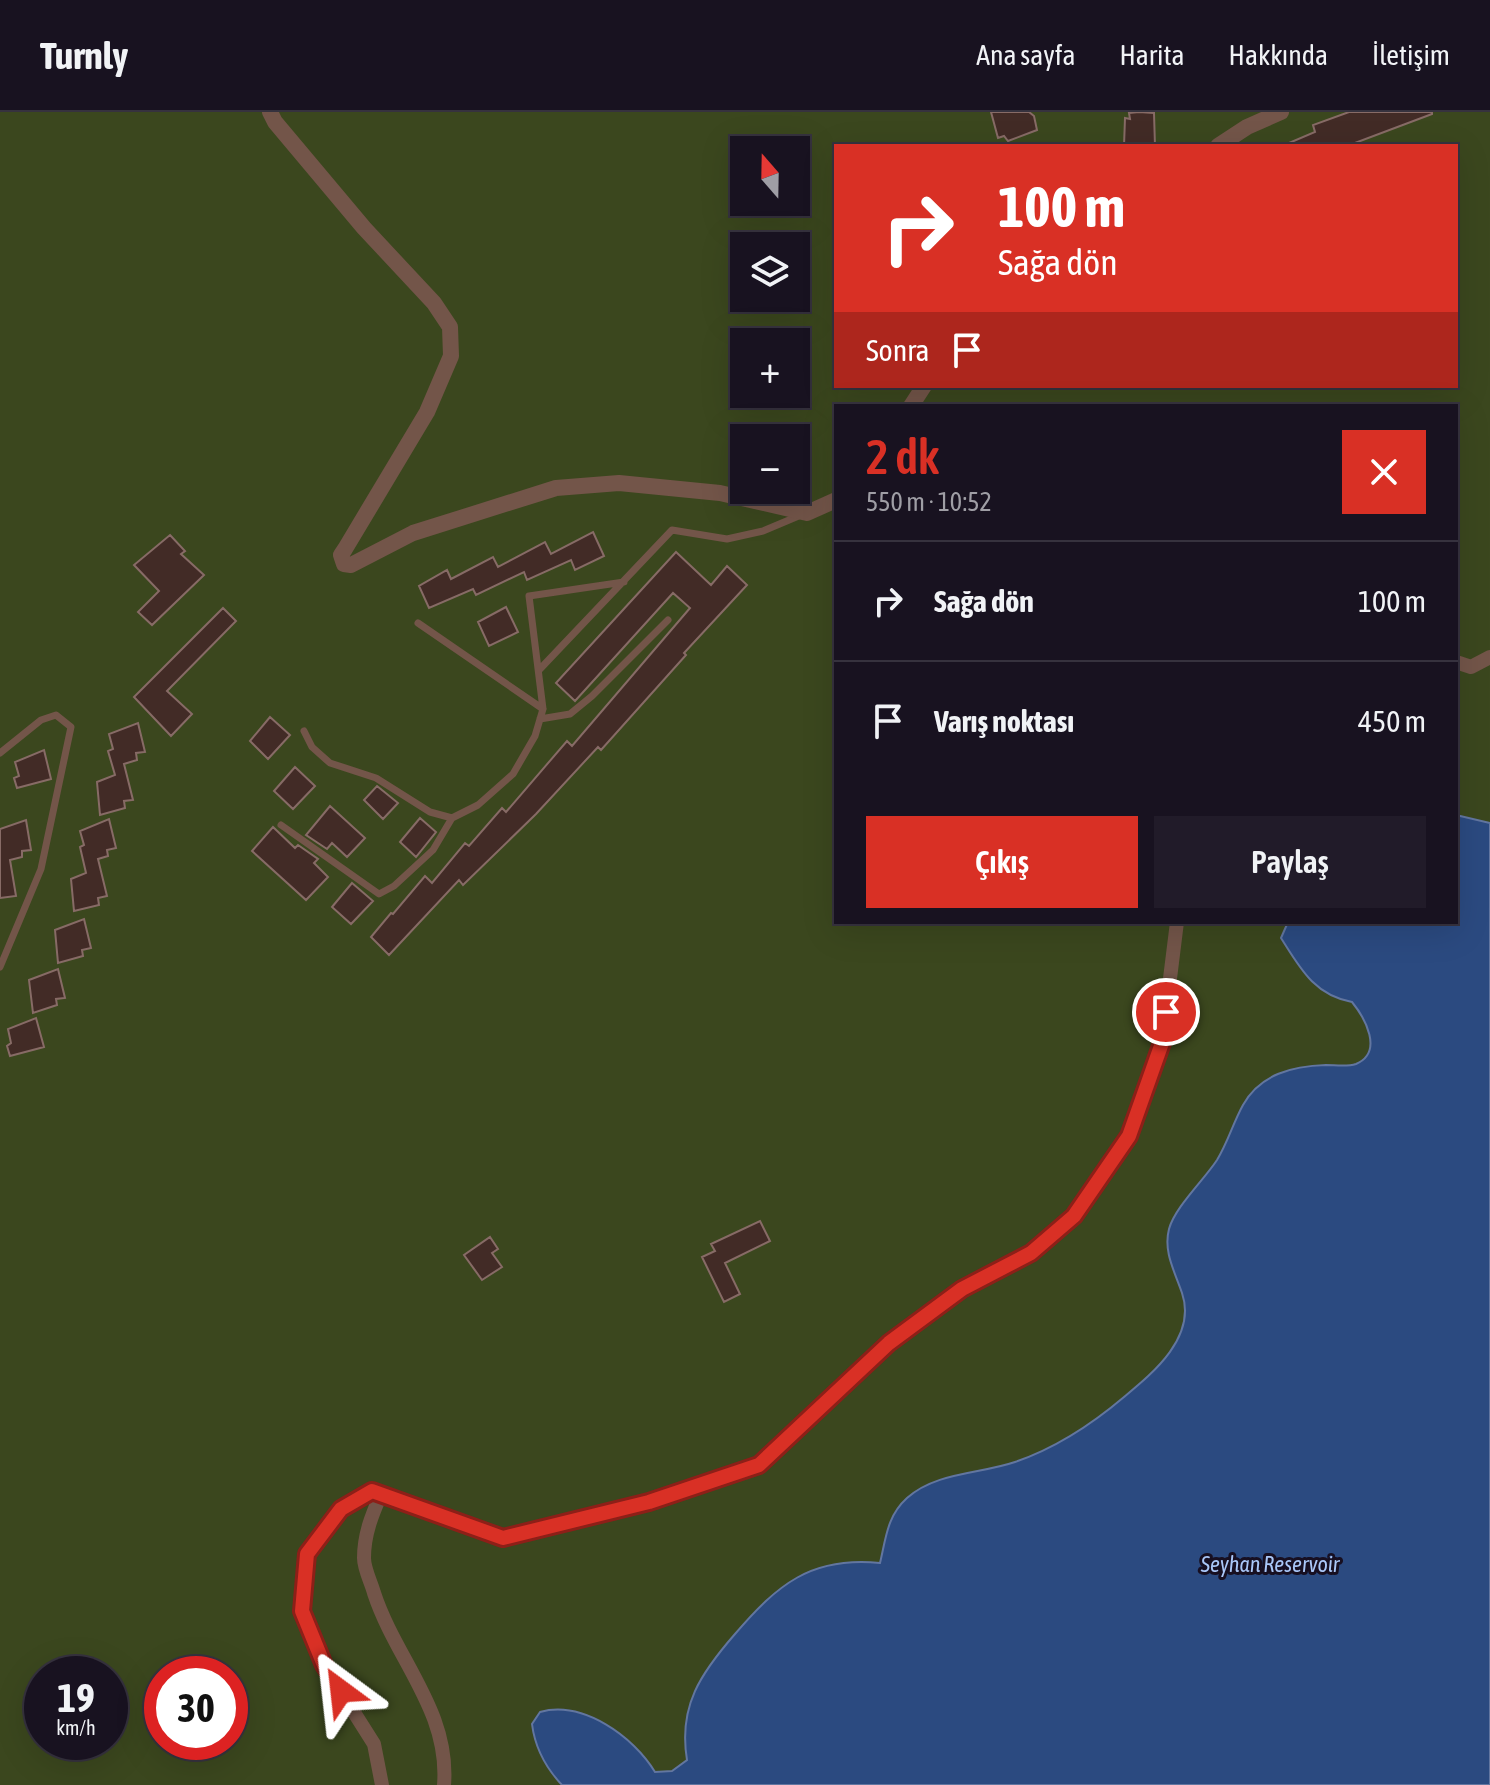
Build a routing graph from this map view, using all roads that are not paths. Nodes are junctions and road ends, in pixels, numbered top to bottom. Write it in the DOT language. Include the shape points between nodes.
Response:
graph roads {
  1 [pos="270,112"];
  2 [pos="1281,112"];
  3 [pos="1221,144"];
  4 [pos="834,501"];
  5 [pos="807,513"];
  6 [pos="624,582"];
  7 [pos="668,620"];
  8 [pos="418,623"];
  9 [pos="1490,657"];
  10 [pos="1458,663"];
  11 [pos="540,669"];
  12 [pos="543,709"];
  13 [pos="540,719"];
  14 [pos="304,731"];
  15 [pos="0,753"];
  16 [pos="452,818"];
  17 [pos="281,825"];
  18 [pos="1177,924"];
  19 [pos="0,967"];
  20 [pos="381,1494"];
  21 [pos="382,1785"];
  22 [pos="444,1785"];
  1 -- 5 [label="street" via="450,327 451,356 427,412 341,555 344,564 413,533 556,488 648,485 720,493"];
  2 -- 3 [label="street"];
  4 -- 5 [label="street"];
  5 -- 6 [label="lane" via="727,539 672,530"];
  6 -- 11 [label="lane"];
  6 -- 11 [label="lane" via="529,596"];
  7 -- 13 [label="lane" via="570,714"];
  8 -- 12 [label="lane"];
  9 -- 10 [label="street" via="1471,667"];
  11 -- 12 [label="lane"];
  12 -- 13 [label="lane"];
  13 -- 16 [label="lane" via="513,774 478,805"];
  14 -- 16 [label="lane" via="330,763 376,778 430,812"];
  15 -- 19 [label="lane" via="41,720 56,715 71,727 41,869"];
  16 -- 17 [label="lane" via="433,850 379,894"];
  18 -- 20 [label="street" via="1162,1043 1129,1136 1074,1216 1031,1253 962,1289 889,1343 759,1465 649,1502 503,1538"];
  20 -- 21 [label="street" via="372,1491 341,1509 307,1554 302,1611 324,1665 374,1744"];
  20 -- 22 [label="street" via="368,1523 364,1561 380,1612 435,1716 446,1758"];
}
